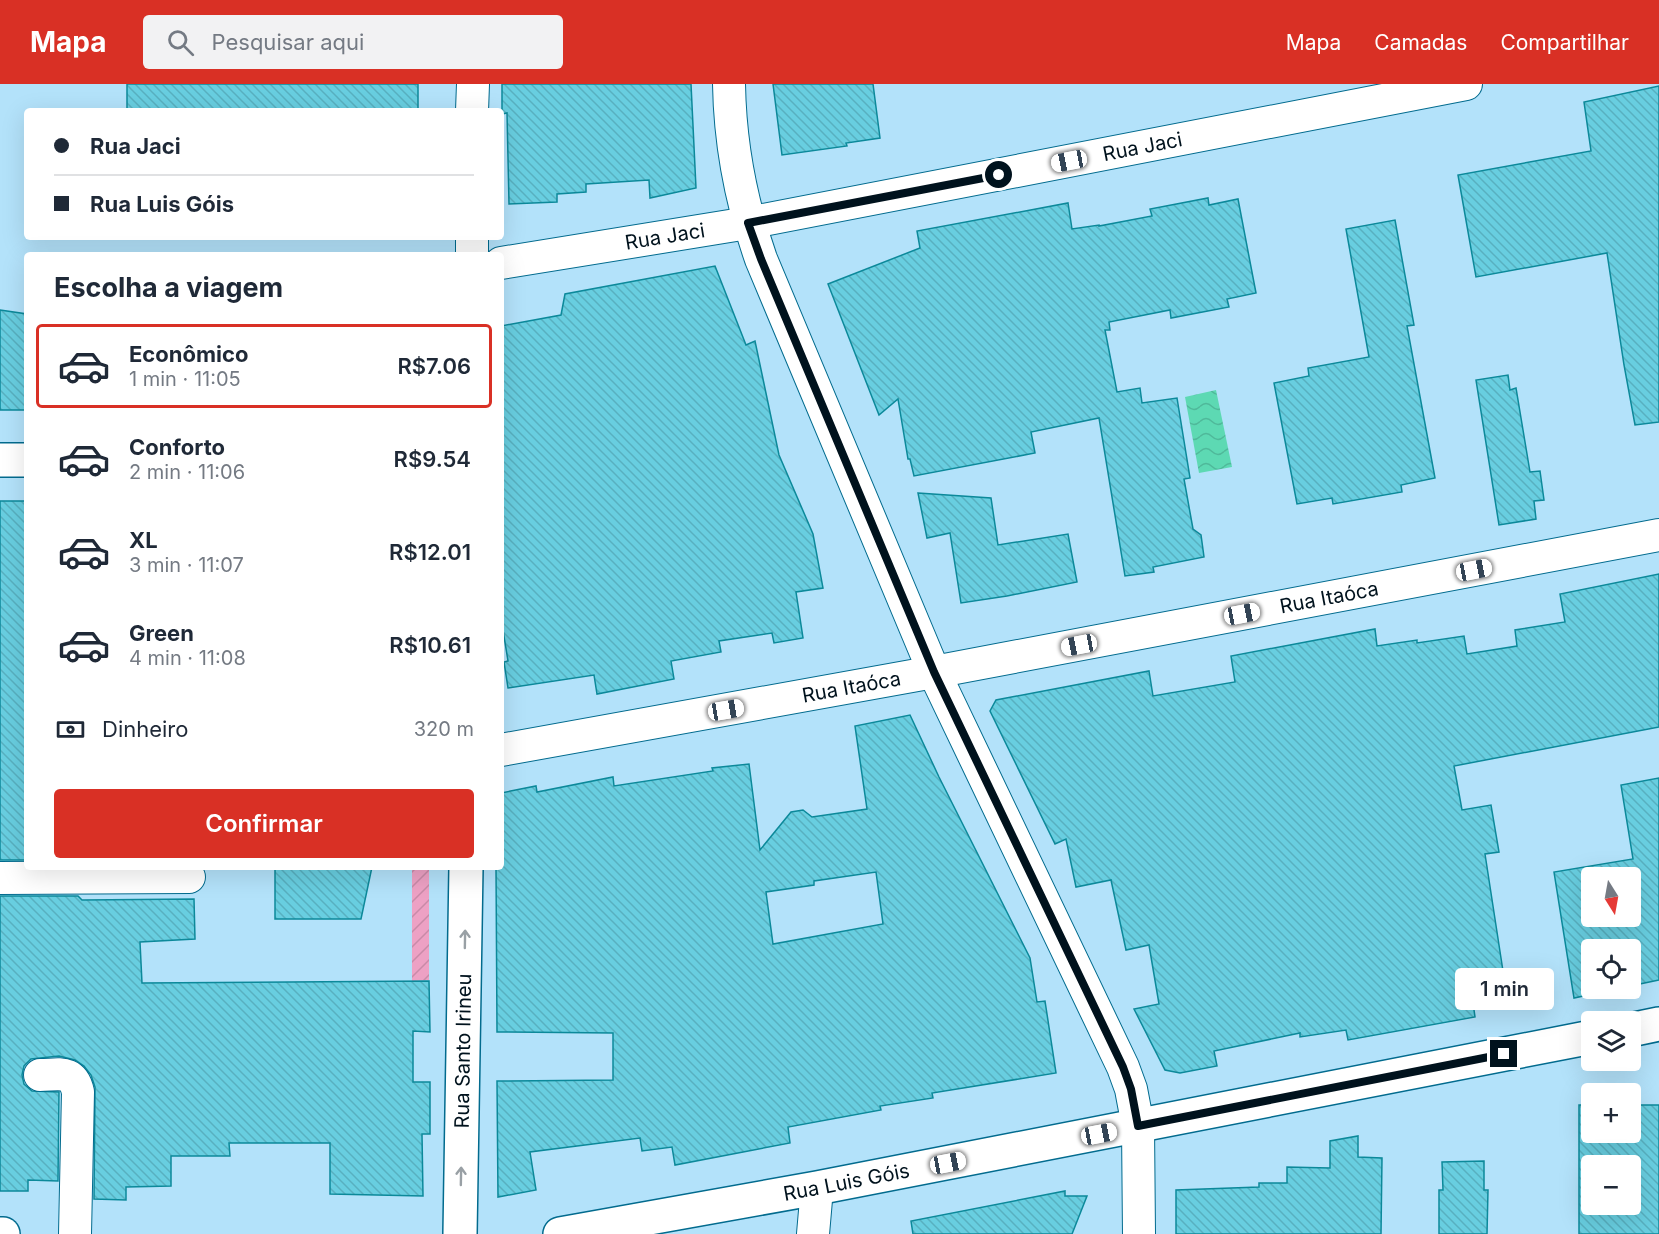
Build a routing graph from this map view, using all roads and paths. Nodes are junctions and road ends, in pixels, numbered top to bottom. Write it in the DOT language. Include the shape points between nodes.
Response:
graph roads {
  1 [pos="472,84"];
  2 [pos="729,84"];
  3 [pos="1466,84"];
  4 [pos="472,108"];
  5 [pos="748,223"];
  6 [pos="504,263"];
  7 [pos="0,460"];
  8 [pos="24,460"];
  9 [pos="1659,536"];
  10 [pos="934,672"];
  11 [pos="504,749"];
  12 [pos="466,870"];
  13 [pos="189,877"];
  14 [pos="0,878"];
  15 [pos="1659,1024"];
  16 [pos="1641,1028"];
  17 [pos="1581,1039"];
  18 [pos="40,1075"];
  19 [pos="1138,1126"];
  20 [pos="817,1188"];
  21 [pos="75,1234"];
  22 [pos="460,1234"];
  23 [pos="560,1234"];
  24 [pos="813,1234"];
  25 [pos="1138,1234"];
  1 -- 4 [label="street"];
  2 -- 5 [label="street" via="730,123"];
  3 -- 5 [label="street, Rua Jaci"];
  5 -- 6 [label="street, Rua Jaci"];
  5 -- 10 [label="street"];
  7 -- 8 [label="street"];
  9 -- 10 [label="street, Rua Itaóca"];
  10 -- 11 [label="street, Rua Itaóca"];
  10 -- 19 [label="street" via="1114,1046 1131,1089"];
  22 -- 12 [label="street, Rua Santo Irineu, one-way"];
  13 -- 14 [label="street"];
  15 -- 16 [label="street"];
  17 -- 19 [label="street, Rua Luis Góis"];
  18 -- 21 [label="street" via="68,1075 78,1092"];
  19 -- 20 [label="street, Rua Luis Góis"];
  19 -- 25 [label="street"];
  20 -- 23 [label="street, Rua Luis Góis"];
  20 -- 24 [label="street"];
}
